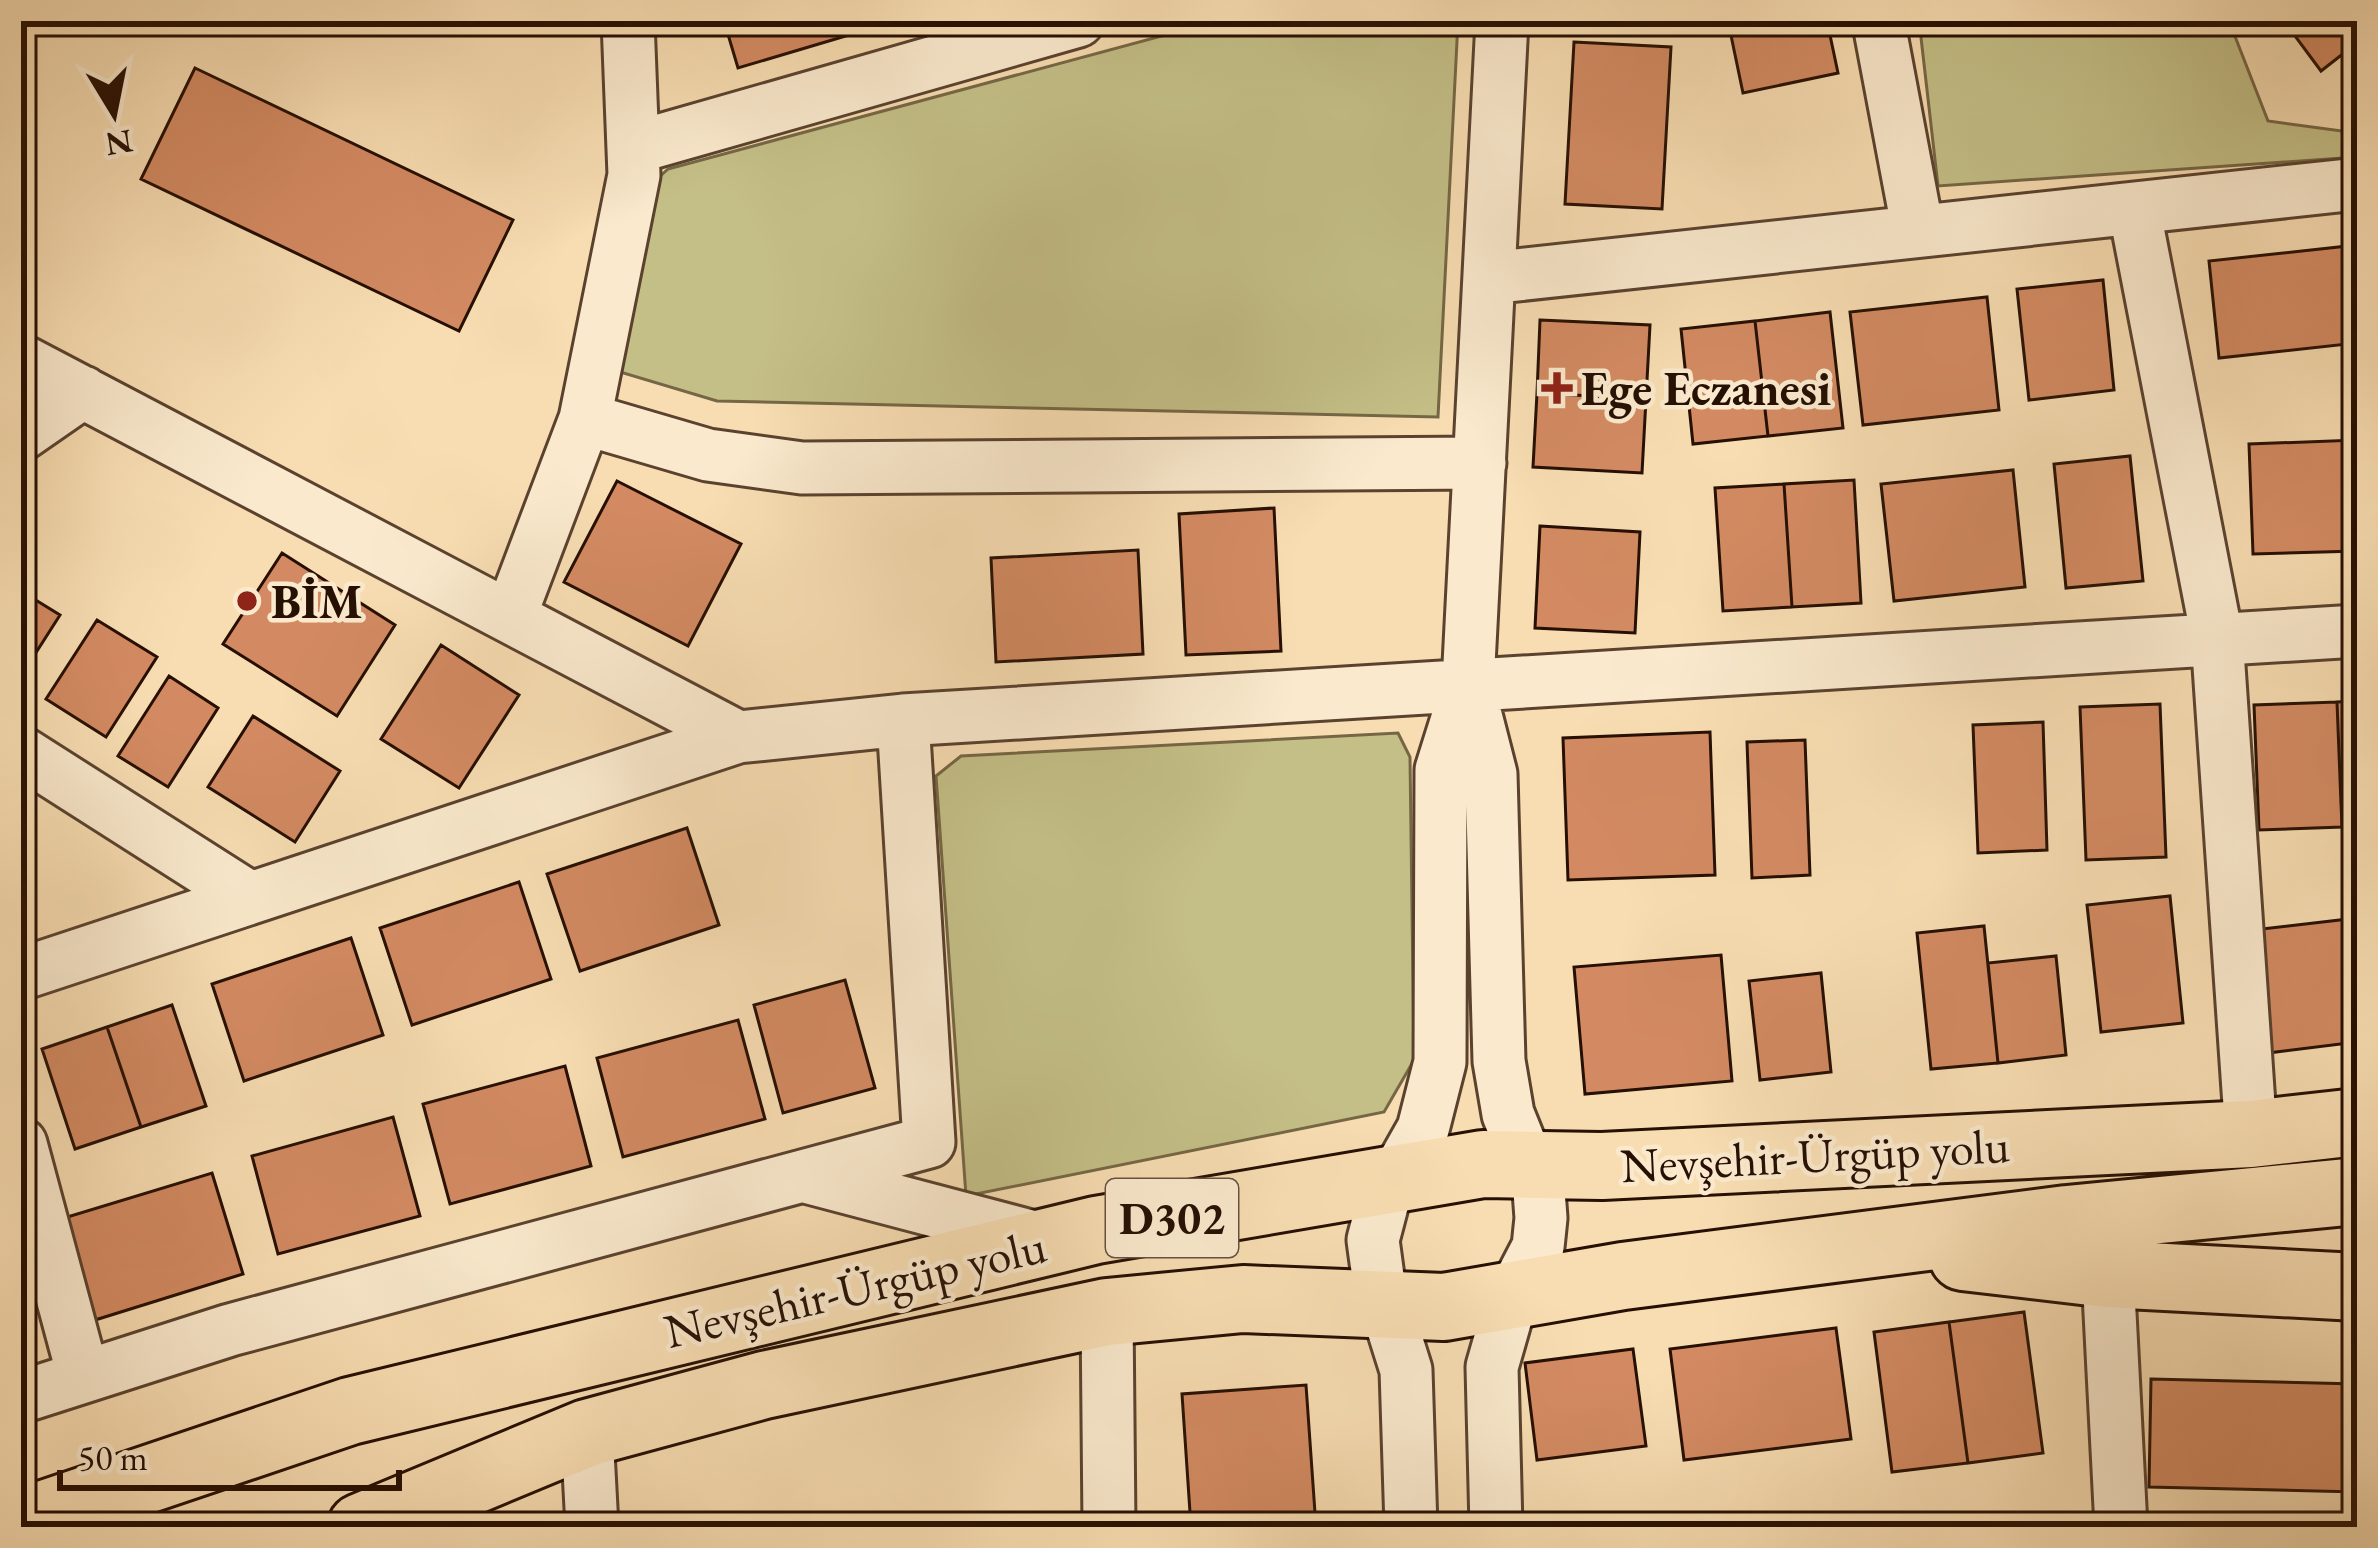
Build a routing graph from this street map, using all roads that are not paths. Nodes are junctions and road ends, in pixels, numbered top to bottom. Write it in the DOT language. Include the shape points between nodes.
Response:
graph roads {
  1 [pos="628,21"];
  2 [pos="1078,21"];
  3 [pos="1502,21"];
  4 [pos="1881,22"];
  5 [pos="633,148"];
  6 [pos="2357,184"];
  7 [pos="2134,208"];
  8 [pos="1918,231"];
  9 [pos="1489,278"];
  10 [pos="21,360"];
  11 [pos="83,392"];
  12 [pos="585,419"];
  13 [pos="21,435"];
  14 [pos="1480,463"];
  15 [pos="510,617"];
  16 [pos="2357,631"];
  17 [pos="2217,637"];
  18 [pos="1468,684"];
  19 [pos="903,720"];
  20 [pos="738,737"];
  21 [pos="21,752"];
  22 [pos="250,898"];
  23 [pos="21,974"];
  24 [pos="2357,1122"];
  25 [pos="2251,1134"];
  26 [pos="21,1144"];
  27 [pos="1530,1163"];
  28 [pos="803,1176"];
  29 [pos="1396,1180"];
  30 [pos="2357,1191"];
  31 [pos="1049,1242"];
  32 [pos="1864,1245"];
  33 [pos="2108,1274"];
  34 [pos="2357,1287"];
  35 [pos="1512,1297"];
  36 [pos="1390,1304"];
  37 [pos="1107,1312"];
  38 [pos="83,1375"];
  39 [pos="21,1397"];
  40 [pos="587,1432"];
  41 [pos="21,1522"];
  42 [pos="361,1527"];
  43 [pos="592,1527"];
  44 [pos="1108,1527"];
  45 [pos="1411,1527"];
  46 [pos="1496,1527"];
  47 [pos="2121,1527"];
  1 -- 5 [label="street"];
  2 -- 5 [label="street"];
  3 -- 9 [label="street"];
  4 -- 8 [label="street"];
  5 -- 12 [label="street"];
  6 -- 7 [label="street"];
  7 -- 8 [label="street"];
  7 -- 17 [label="street"];
  8 -- 9 [label="street"];
  9 -- 14 [label="street"];
  10 -- 11 [label="street"];
  11 -- 13 [label="street"];
  11 -- 15 [label="street"];
  12 -- 14 [label="street" via="708,455 802,468"];
  12 -- 15 [label="street"];
  14 -- 18 [label="street"];
  15 -- 20 [label="street"];
  16 -- 17 [label="street"];
  17 -- 18 [label="street"];
  17 -- 25 [label="street"];
  18 -- 19 [label="street"];
  18 -- 27 [label="street" via="1491,775 1499,1060 1508,1114"];
  18 -- 29 [label="street" via="1441,770 1440,1062 1424,1129"];
  19 -- 20 [label="street"];
  19 -- 28 [label="street" via="929,1142"];
  20 -- 22 [label="street"];
  21 -- 22 [label="street"];
  22 -- 23 [label="street"];
  24 -- 25 [label="highway, Nevşehir-Ürgüp yolu / D302"];
  25 -- 27 [label="highway, Nevşehir-Ürgüp yolu / D302"];
  26 -- 38 [label="street"];
  27 -- 29 [label="highway, Nevşehir-Ürgüp yolu / D302"];
  27 -- 35 [label="street" via="1539,1190 1538,1246"];
  28 -- 31 [label="street"];
  28 -- 38 [label="street"];
  29 -- 31 [label="highway, Nevşehir-Ürgüp yolu / D302"];
  29 -- 36 [label="street" via="1373,1240"];
  30 -- 32 [label="highway, Nevşehir-Ürgüp yolu / D302"];
  31 -- 41 [label="highway, Nevşehir-Ürgüp yolu / D302" via="350,1411"];
  32 -- 33 [label="highway"];
  32 -- 35 [label="highway, Nevşehir-Ürgüp yolu / D302"];
  33 -- 34 [label="highway"];
  33 -- 47 [label="street"];
  35 -- 36 [label="highway, Nevşehir-Ürgüp yolu / D302"];
  35 -- 46 [label="street" via="1492,1367"];
  36 -- 37 [label="highway, Nevşehir-Ürgüp yolu / D302" via="1244,1299"];
  36 -- 45 [label="street" via="1406,1370"];
  37 -- 40 [label="highway, Nevşehir-Ürgüp yolu / D302"];
  37 -- 44 [label="street"];
  38 -- 39 [label="street"];
  40 -- 42 [label="highway, Nevşehir-Ürgüp yolu / D302"];
  40 -- 43 [label="street"];
}
